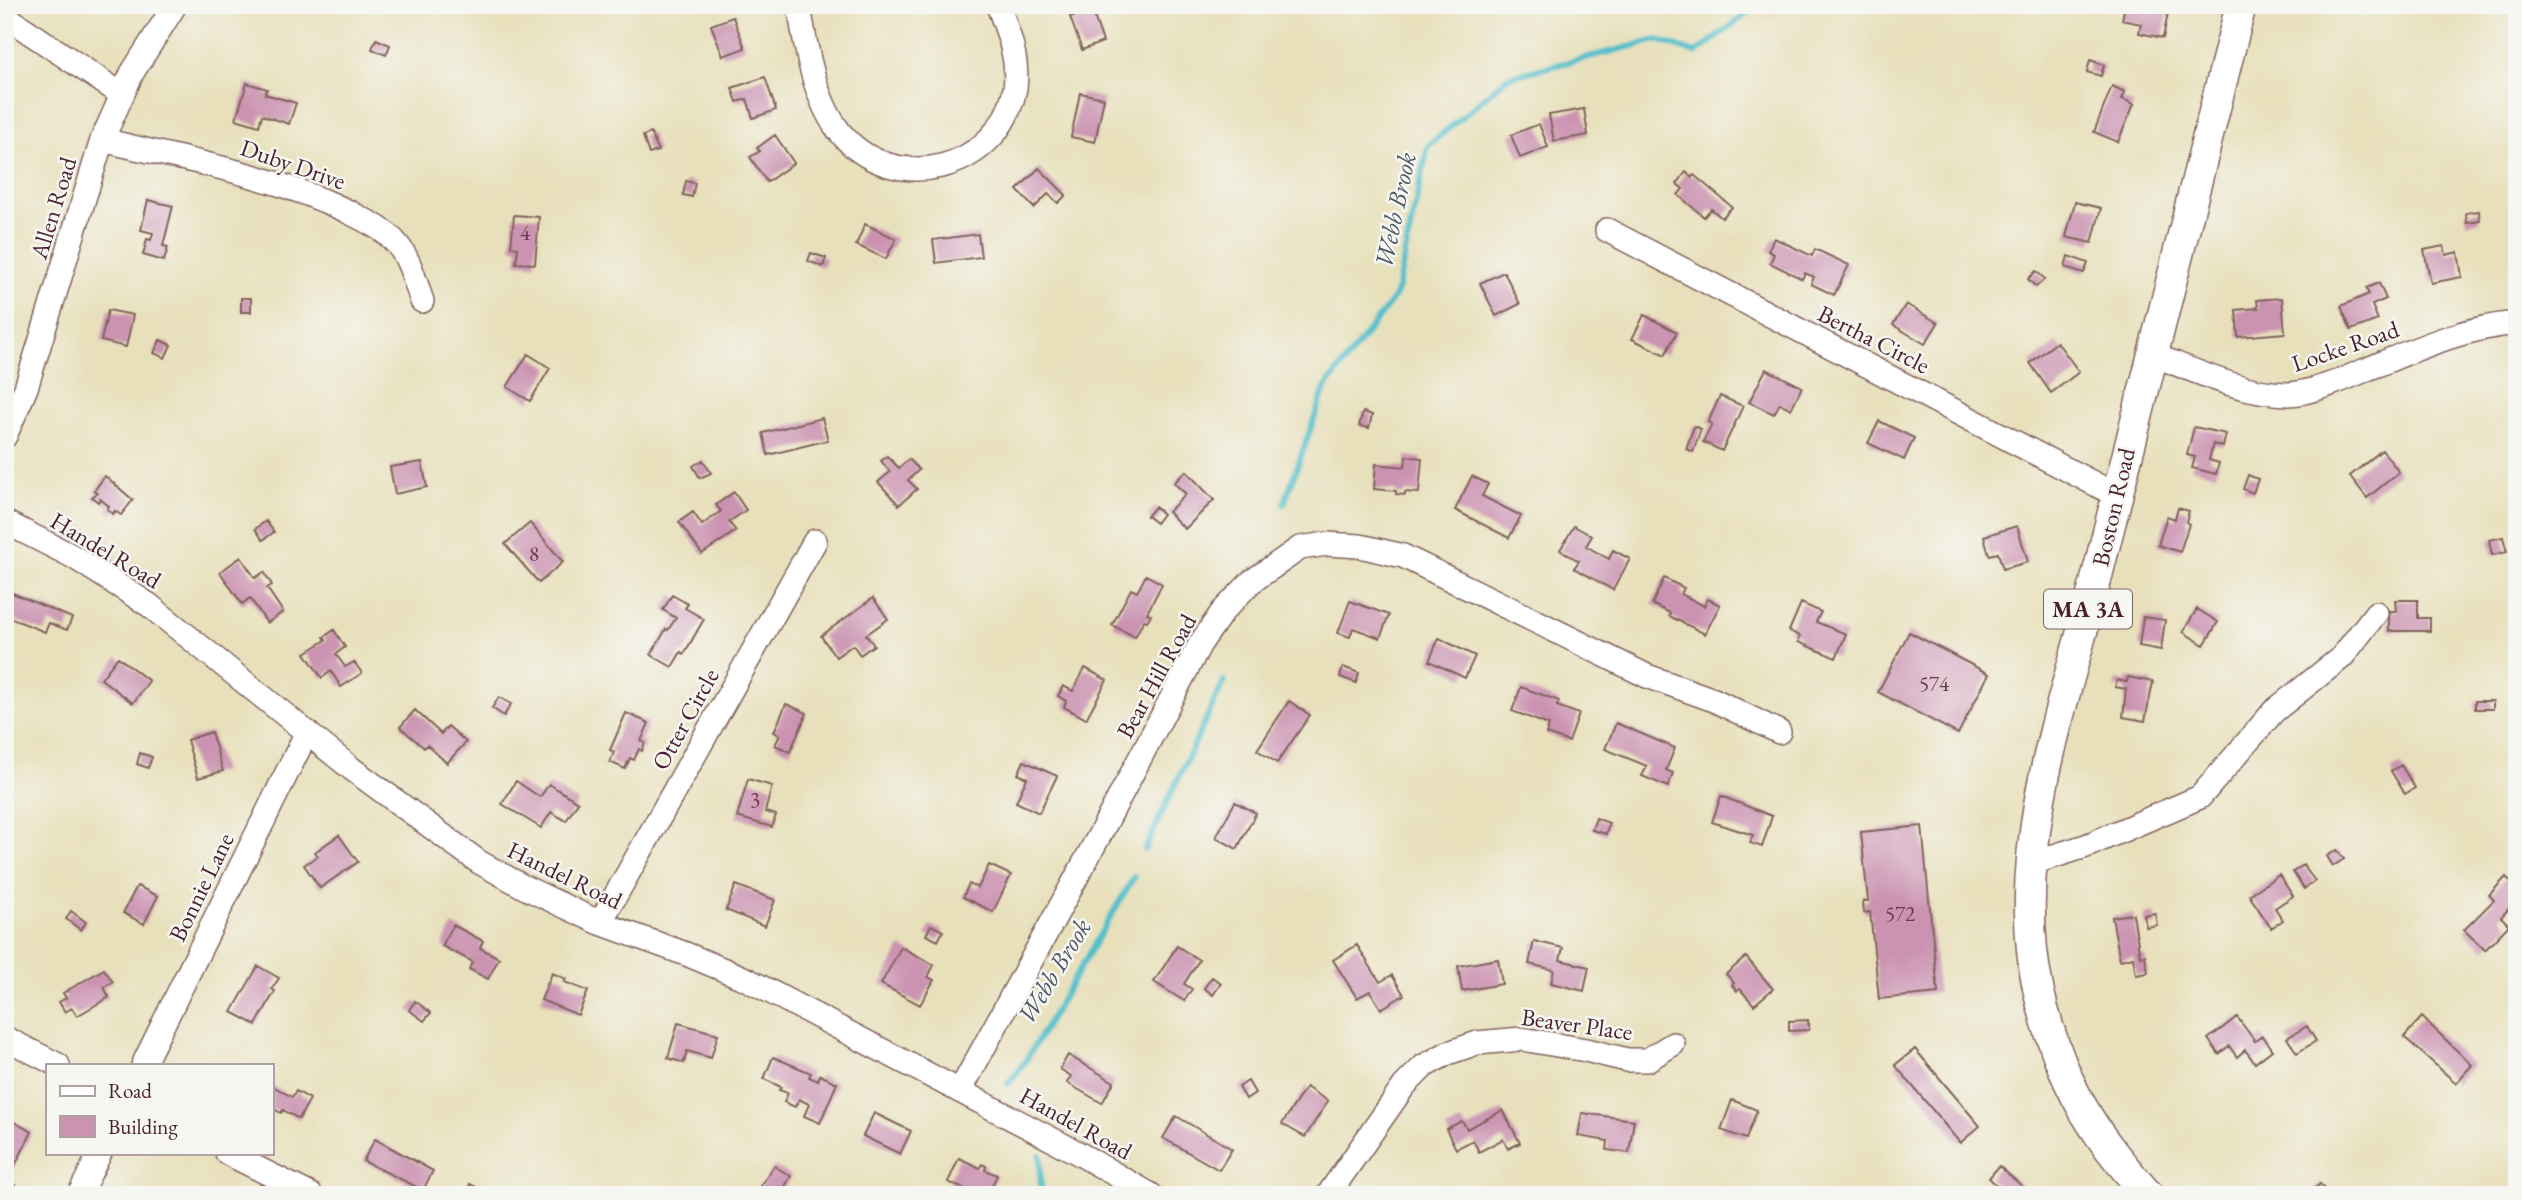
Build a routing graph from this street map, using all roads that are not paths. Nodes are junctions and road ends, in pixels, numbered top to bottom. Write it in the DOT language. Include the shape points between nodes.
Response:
graph roads {
  1 [pos="175,5"];
  2 [pos="799,5"];
  3 [pos="998,5"];
  4 [pos="2241,5"];
  5 [pos="5,16"];
  6 [pos="121,94"];
  7 [pos="102,140"];
  8 [pos="1607,230"];
  9 [pos="422,301"];
  10 [pos="2517,323"];
  11 [pos="2151,354"];
  12 [pos="5,436"];
  13 [pos="2116,495"];
  14 [pos="5,522"];
  15 [pos="815,541"];
  16 [pos="2376,613"];
  17 [pos="307,732"];
  18 [pos="1779,732"];
  19 [pos="2032,863"];
  20 [pos="600,923"];
  21 [pos="5,1038"];
  22 [pos="1673,1044"];
  23 [pos="56,1064"];
  24 [pos="144,1064"];
  25 [pos="960,1091"];
  26 [pos="100,1154"];
  27 [pos="229,1154"];
  28 [pos="79,1195"];
  29 [pos="311,1195"];
  30 [pos="1151,1195"];
  31 [pos="1328,1195"];
  32 [pos="2148,1195"];
  1 -- 6 [label="street, Allen Road"];
  2 -- 3 [label="street" via="812,70 838,131 873,160 918,170 948,165 975,152 1005,117 1016,71"];
  4 -- 11 [label="main road, Boston Road / MA 3A"];
  5 -- 6 [label="street"];
  6 -- 7 [label="street, Allen Road"];
  7 -- 9 [label="street, Duby Drive" via="275,182 366,220 398,244"];
  7 -- 12 [label="street, Allen Road" via="26,387"];
  8 -- 13 [label="street, Bertha Circle"];
  10 -- 11 [label="street, Locke Road" via="2450,335 2348,377 2292,394 2252,389"];
  11 -- 13 [label="main road, Boston Road / MA 3A"];
  13 -- 19 [label="main road, Boston Road / MA 3A" via="2047,761"];
  14 -- 17 [label="street, Handel Road" via="74,556 149,605"];
  15 -- 20 [label="street, Otter Circle"];
  16 -- 19 [label="street" via="2342,657 2274,711 2200,797 2087,846"];
  17 -- 20 [label="street, Handel Road" via="479,862"];
  17 -- 24 [label="street, Bonnie Lane"];
  18 -- 25 [label="street, Bear Hill Road" via="1714,700 1647,676 1403,556 1360,546 1300,548 1251,582 1200,644"];
  19 -- 32 [label="main road, Boston Road / MA 3A" via="2032,950 2049,1032 2095,1129"];
  20 -- 25 [label="street, Handel Road" via="746,979"];
  21 -- 23 [label="street"];
  22 -- 31 [label="street, Beaver Place" via="1647,1060 1522,1039 1477,1043 1448,1054 1424,1066 1404,1086"];
  25 -- 30 [label="street, Handel Road"];
  26 -- 28 [label="street"];
  27 -- 29 [label="street"];
}
